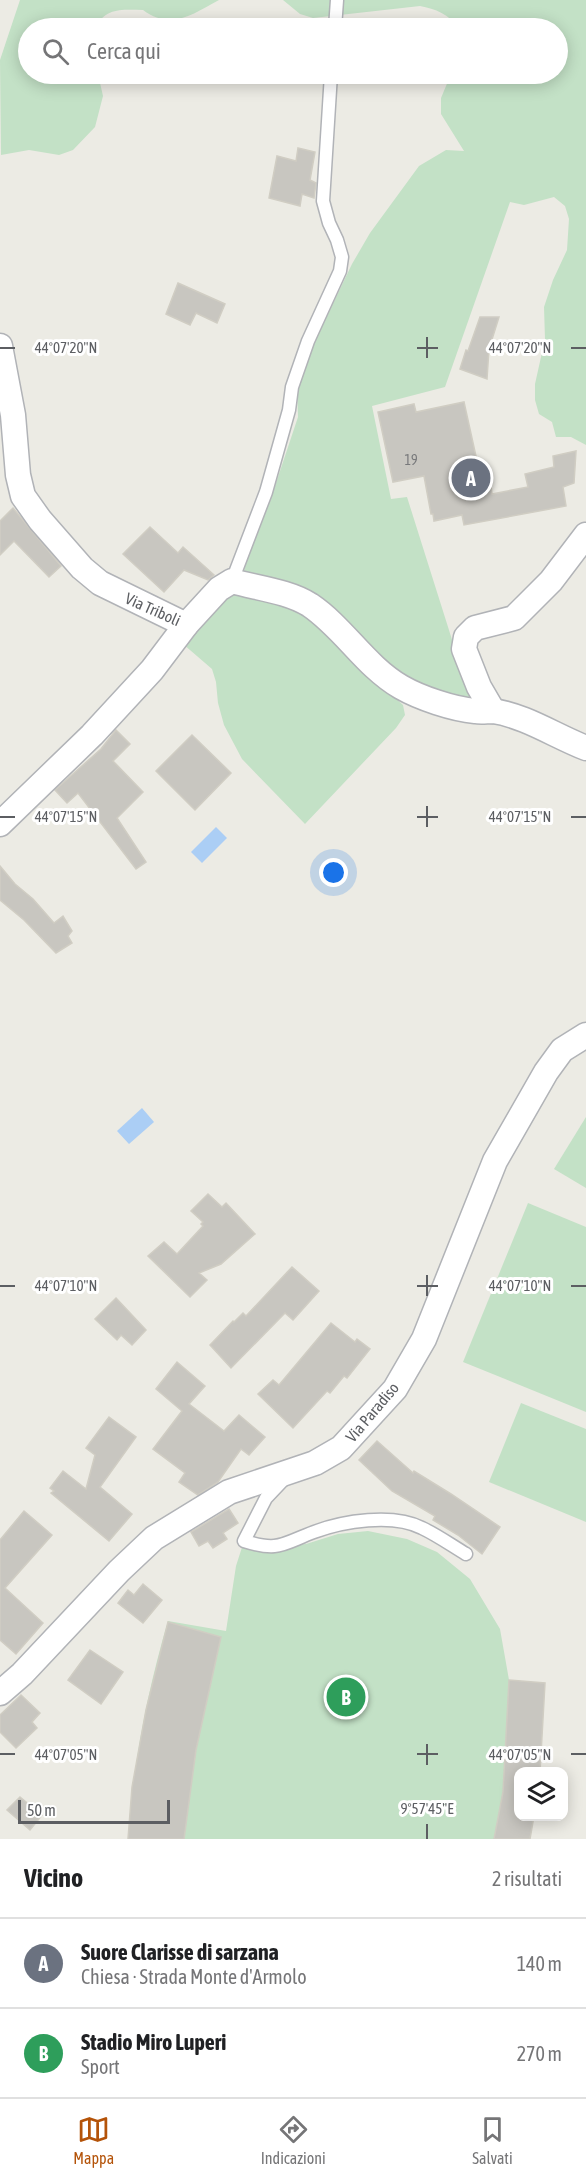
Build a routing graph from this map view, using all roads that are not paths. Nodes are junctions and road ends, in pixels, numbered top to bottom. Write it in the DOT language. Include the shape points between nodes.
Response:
graph roads {
  1 [pos="337,0"];
  2 [pos="335,18"];
  3 [pos="330,84"];
  4 [pos="0,346"];
  5 [pos="586,535"];
  6 [pos="232,581"];
  7 [pos="186,625"];
  8 [pos="493,711"];
  9 [pos="586,748"];
  10 [pos="0,825"];
  11 [pos="586,1035"];
  12 [pos="291,1471"];
  13 [pos="466,1554"];
  14 [pos="0,1693"];
  1 -- 2 [label="lane"];
  3 -- 6 [label="lane" via="323,201 342,257 340,271 308,341 292,387 266,492"];
  4 -- 7 [label="street, Via Triboli" via="23,496 82,568 100,584"];
  5 -- 8 [label="street" via="551,581 514,618 474,628 466,638 464,649"];
  6 -- 7 [label="street, Via Triboli" via="219,589"];
  6 -- 8 [label="street" via="308,603 374,668 403,688 447,705"];
  7 -- 10 [label="street" via="152,670 92,735"];
  8 -- 9 [label="street" via="540,726"];
  11 -- 12 [label="street, Via Paradiso" via="562,1050 546,1072 495,1161 424,1339 394,1389 341,1448"];
  12 -- 13 [label="lane" via="266,1498 244,1541 277,1547 344,1523 379,1520 420,1527"];
  12 -- 14 [label="street, Via Paradiso" via="229,1492 153,1538"];
}
